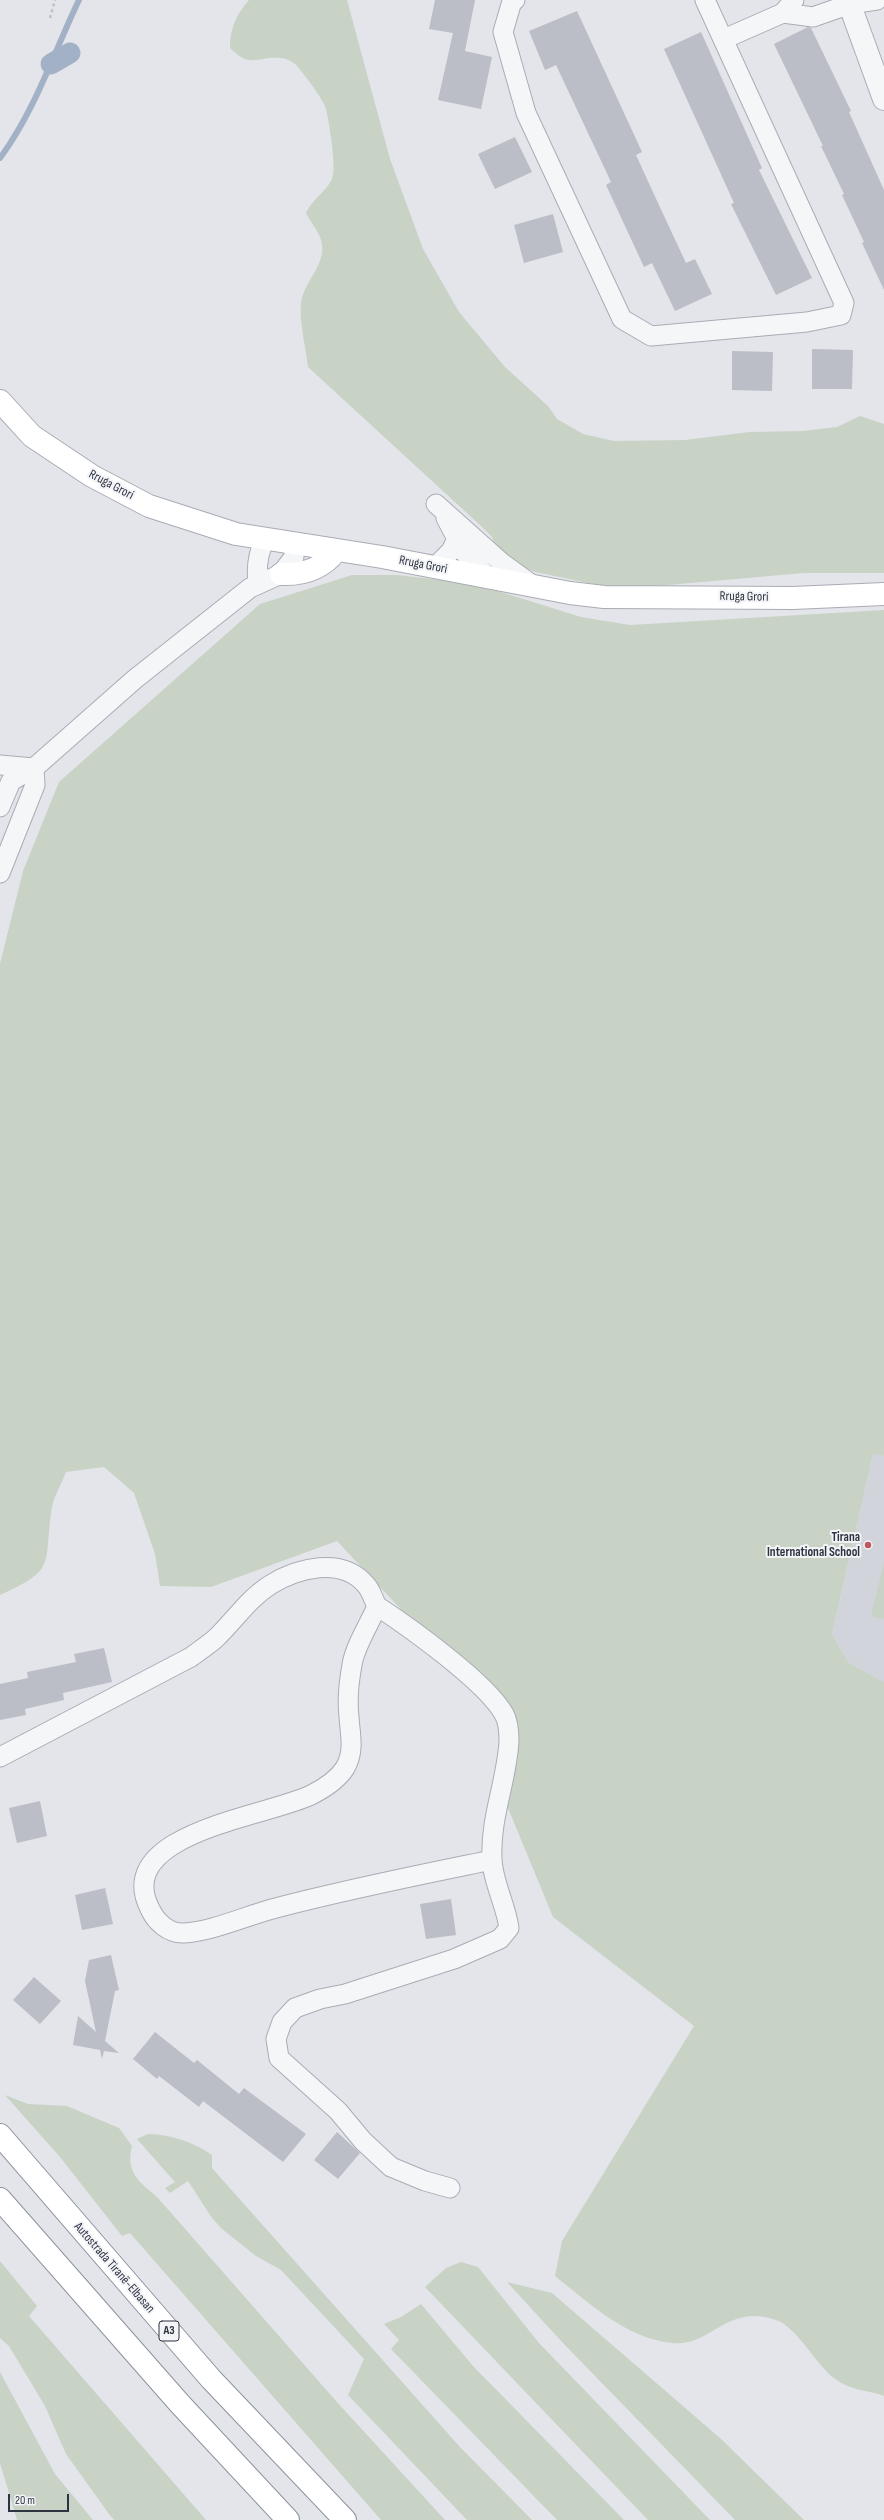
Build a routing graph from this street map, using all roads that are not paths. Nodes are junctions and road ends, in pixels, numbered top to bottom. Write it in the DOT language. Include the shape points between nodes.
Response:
graph roads {
  1 [pos="515,0"];
  2 [pos="705,0"];
  3 [pos="877,0"];
  4 [pos="849,2"];
  5 [pos="788,6"];
  6 [pos="724,39"];
  7 [pos="884,99"];
  8 [pos="0,401"];
  9 [pos="265,539"];
  10 [pos="457,540"];
  11 [pos="294,544"];
  12 [pos="336,551"];
  13 [pos="435,567"];
  14 [pos="282,574"];
  15 [pos="488,577"];
  16 [pos="258,584"];
  17 [pos="531,584"];
  18 [pos="884,594"];
  19 [pos="0,765"];
  20 [pos="34,768"];
  21 [pos="0,807"];
  22 [pos="0,873"];
  23 [pos="377,1606"];
  24 [pos="0,1757"];
  25 [pos="492,1860"];
  26 [pos="0,2135"];
  27 [pos="450,2188"];
  28 [pos="0,2199"];
  29 [pos="288,2520"];
  30 [pos="345,2520"];
  1 -- 6 [label="street" via="512,1 503,32 526,113 622,319 651,336 807,322 841,315 844,303"];
  2 -- 6 [label="street"];
  3 -- 4 [label="street"];
  4 -- 5 [label="street" via="813,17"];
  4 -- 7 [label="street"];
  5 -- 6 [label="street"];
  8 -- 9 [label="main road, Rruga Grori" via="32,436 98,480 149,506 236,534"];
  9 -- 11 [label="main road, Rruga Grori"];
  9 -- 16 [label="street" via="260,549 257,567"];
  10 -- 13 [label="street" via="451,551"];
  10 -- 15 [label="street" via="464,552"];
  10 -- 17 [label="street" via="452,527 436,504 502,563"];
  11 -- 12 [label="main road, Rruga Grori"];
  11 -- 14 [label="street" via="294,557"];
  12 -- 13 [label="main road, Rruga Grori"];
  12 -- 14 [label="main road" via="320,566 296,575"];
  13 -- 15 [label="main road, Rruga Grori"];
  14 -- 16 [label="street"];
  15 -- 17 [label="main road, Rruga Grori"];
  16 -- 20 [label="street" via="135,679"];
  17 -- 18 [label="main road, Rruga Grori" via="570,594 650,599 793,598"];
  19 -- 20 [label="street"];
  20 -- 21 [label="street" via="11,781"];
  20 -- 22 [label="street" via="35,785"];
  23 -- 24 [label="street" via="367,1586 357,1576 335,1567 311,1568 271,1584 248,1603 215,1639 191,1657"];
  23 -- 25 [label="street" via="409,1627 482,1688 504,1714 509,1740 492,1840"];
  23 -- 25 [label="street" via="352,1662 349,1716 352,1743 345,1768 328,1785 310,1796 220,1824 168,1847 150,1862 145,1877 144,1890 150,1910 165,1929 182,1934 351,1889"];
  25 -- 27 [label="street" via="509,1928 500,1939 454,1959 345,1994 320,1998 295,2008 282,2022 276,2039 279,2058 338,2111 363,2141 391,2167"];
  26 -- 30 [label="main road, Autostrada Tiranë-Elbasan / A3" via="211,2379"];
  28 -- 29 [label="main road" via="180,2404"];
}
